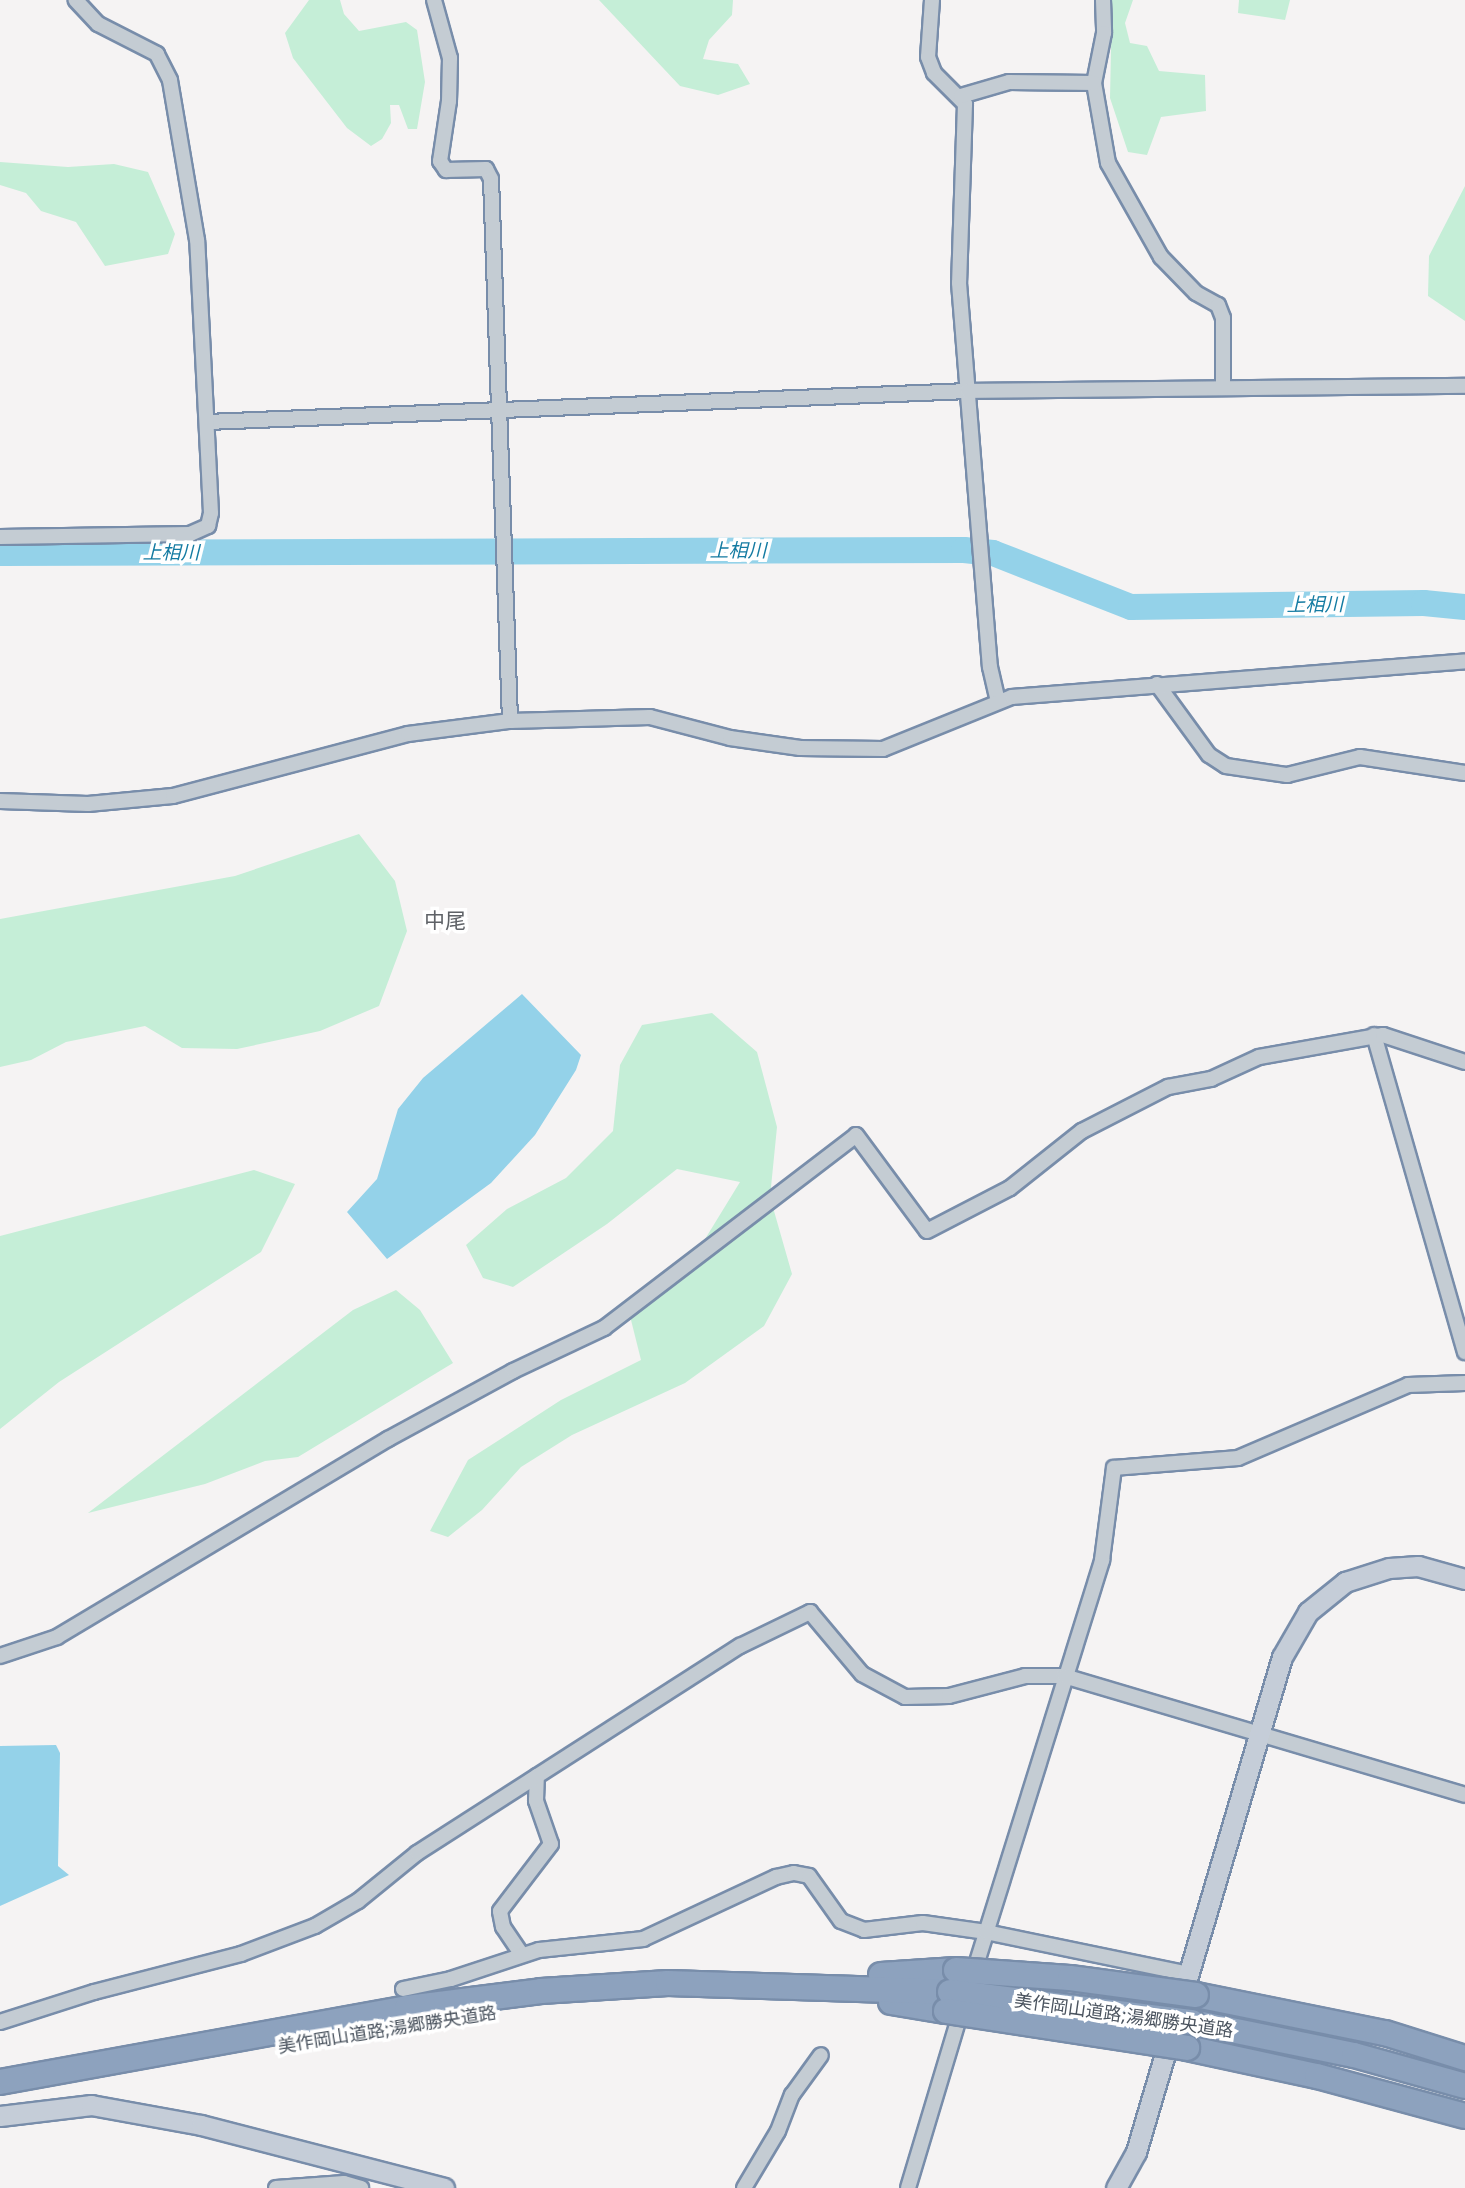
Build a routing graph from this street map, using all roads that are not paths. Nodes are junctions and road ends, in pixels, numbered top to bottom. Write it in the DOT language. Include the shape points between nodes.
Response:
graph roads {
  1 [pos="76,0"];
  2 [pos="434,0"];
  3 [pos="932,0"];
  4 [pos="1102,0"];
  5 [pos="1094,83"];
  6 [pos="961,96"];
  7 [pos="1465,386"];
  8 [pos="1223,387"];
  9 [pos="968,391"];
  10 [pos="499,410"];
  11 [pos="207,422"];
  12 [pos="0,537"];
  13 [pos="1465,661"];
  14 [pos="1157,684"];
  15 [pos="998,701"];
  16 [pos="510,721"];
  17 [pos="1465,773"];
  18 [pos="0,801"];
  19 [pos="1374,1035"];
  20 [pos="1465,1062"];
  21 [pos="1465,1352"];
  22 [pos="1465,1383"];
  23 [pos="1465,1579"];
  24 [pos="0,1656"];
  25 [pos="1064,1676"];
  26 [pos="1258,1734"];
  27 [pos="537,1776"];
  28 [pos="1465,1795"];
  29 [pos="986,1931"];
  30 [pos="522,1955"];
  31 [pos="1192,1985"];
  32 [pos="785,1987"];
  33 [pos="403,1989"];
  34 [pos="952,1999"];
  35 [pos="0,2022"];
  36 [pos="1175,2052"];
  37 [pos="821,2055"];
  38 [pos="1465,2058"];
  39 [pos="0,2082"];
  40 [pos="1465,2086"];
  41 [pos="0,2097"];
  42 [pos="0,2116"];
  43 [pos="1465,2116"];
  44 [pos="276,2188"];
  45 [pos="361,2188"];
  46 [pos="441,2188"];
  47 [pos="744,2188"];
  48 [pos="908,2188"];
  49 [pos="1116,2188"];
  1 -- 11 [label="street" via="98,24 157,54 170,80 197,240"];
  2 -- 10 [label="street" via="450,58 440,161 446,170 486,169 491,179"];
  3 -- 6 [label="street" via="928,57 944,85"];
  4 -- 5 [label="street" via="1104,33"];
  5 -- 6 [label="street" via="1009,82"];
  5 -- 8 [label="street" via="1108,163 1161,257 1187,285 1218,305 1223,318"];
  6 -- 9 [label="street" via="966,136 959,283"];
  7 -- 8 [label="street"];
  8 -- 9 [label="street"];
  9 -- 10 [label="street"];
  9 -- 15 [label="street" via="989,667"];
  10 -- 11 [label="street"];
  10 -- 16 [label="street"];
  11 -- 12 [label="street" via="211,513 208,526 200,532"];
  13 -- 14 [label="street"];
  14 -- 15 [label="street"];
  14 -- 17 [label="street" via="1209,755 1226,766 1287,775 1360,757"];
  15 -- 16 [label="street" via="883,749 800,748 730,738 650,717"];
  16 -- 18 [label="street" via="408,734 173,796 88,804"];
  19 -- 20 [label="street" via="1425,1046"];
  19 -- 21 [label="street"];
  19 -- 24 [label="street" via="1259,1056 1211,1079 1168,1087 1082,1131 1010,1188 927,1231 856,1135 604,1328 388,1439 57,1637"];
  22 -- 25 [label="street" via="1408,1385 1238,1458 1114,1468 1102,1560"];
  23 -- 26 [label="street" via="1418,1566 1389,1567 1345,1582 1308,1612 1282,1657"];
  25 -- 26 [label="street"];
  25 -- 27 [label="street" via="1026,1676 949,1696 905,1697 862,1674 810,1612 740,1646"];
  25 -- 29 [label="street"];
  26 -- 28 [label="street"];
  26 -- 31 [label="street"];
  27 -- 30 [label="street" via="536,1801 551,1844 500,1911 503,1927"];
  27 -- 35 [label="street" via="315,1926 241,1954"];
  29 -- 30 [label="street" via="923,1923 864,1930 841,1921 809,1876 794,1873 776,1877 643,1939"];
  29 -- 31 [label="street"];
  29 -- 34 [label="street"];
  30 -- 33 [label="street"];
  31 -- 34 [label="highway, bridge" via="1070,1978"];
  31 -- 36 [label="street"];
  31 -- 38 [label="highway"];
  32 -- 34 [label="highway, 美作岡山道路;湯郷勝央道路"];
  32 -- 39 [label="highway, 美作岡山道路;湯郷勝央道路" via="668,1983 466,2000"];
  32 -- 41 [label="highway, 美作岡山道路;湯郷勝央道路" via="406,2023"];
  34 -- 36 [label="highway, bridge"];
  34 -- 40 [label="highway, 美作岡山道路;湯郷勝央道路, bridge" via="1192,2022 1354,2055"];
  34 -- 48 [label="street"];
  36 -- 43 [label="highway" via="1317,2076"];
  36 -- 49 [label="street" via="1136,2152"];
  37 -- 47 [label="street" via="792,2095 778,2132"];
  42 -- 46 [label="street" via="91,2105 201,2125"];
  44 -- 45 [label="street" via="344,2183"];
}
